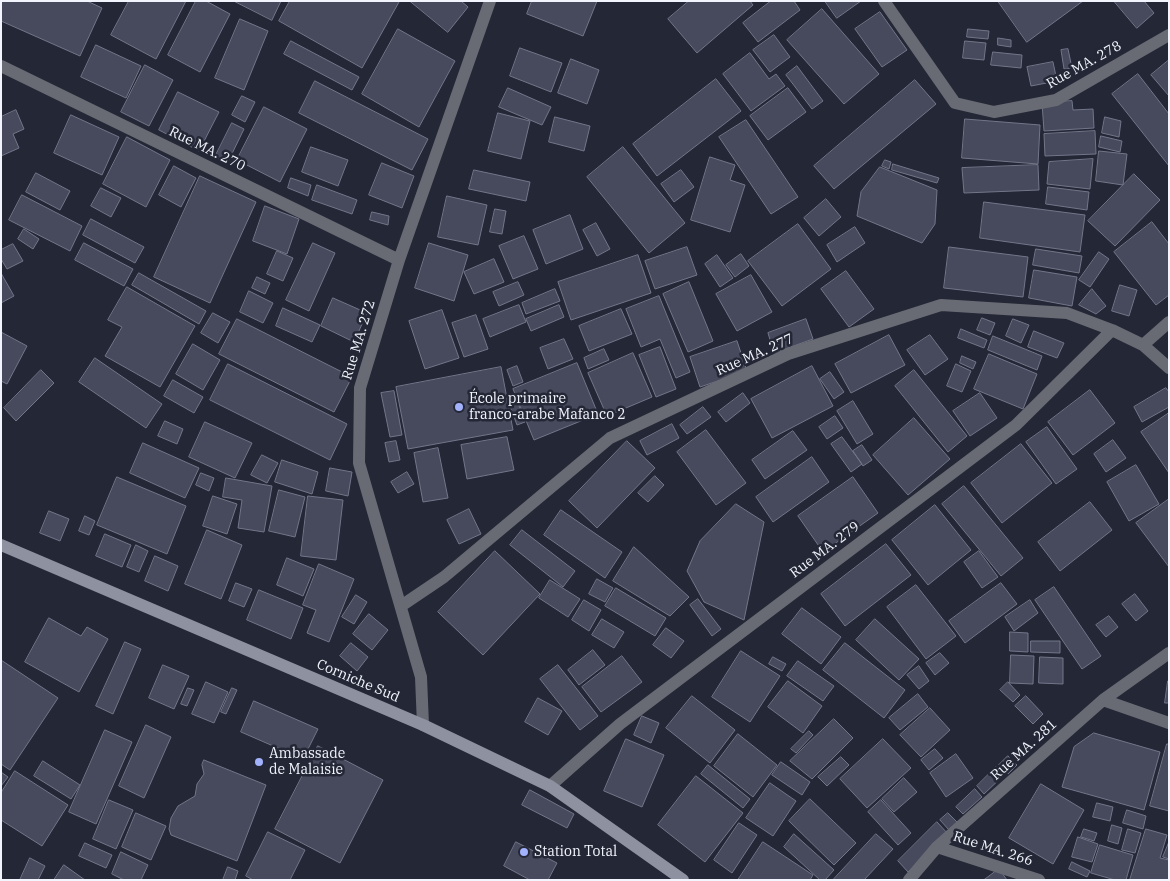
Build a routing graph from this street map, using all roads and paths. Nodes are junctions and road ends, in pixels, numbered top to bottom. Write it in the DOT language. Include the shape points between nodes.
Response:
graph roads {
  1 [pos="490,1"];
  2 [pos="884,1"];
  3 [pos="1169,35"];
  4 [pos="1,66"];
  5 [pos="400,260"];
  6 [pos="1169,322"];
  7 [pos="1112,330"];
  8 [pos="1143,345"];
  9 [pos="1169,368"];
  10 [pos="1,545"];
  11 [pos="401,606"];
  12 [pos="1169,653"];
  13 [pos="1103,700"];
  14 [pos="1169,723"];
  15 [pos="423,726"];
  16 [pos="550,786"];
  17 [pos="937,847"];
  18 [pos="684,880"];
  19 [pos="909,880"];
  20 [pos="1039,880"];
  1 -- 5 [label="street, Rue MA. 272"];
  2 -- 3 [label="street, Rue MA. 278" via="955,103 994,112 1056,100"];
  4 -- 5 [label="street, Rue MA. 270"];
  5 -- 11 [label="street, Rue MA. 272" via="360,388 359,463"];
  6 -- 8 [label="street"];
  7 -- 8 [label="street, Rue MA. 277"];
  7 -- 11 [label="street, Rue MA. 277" via="1067,313 940,305 788,354 610,438 444,577"];
  7 -- 16 [label="street, Rue MA. 279" via="1016,425 620,724"];
  8 -- 9 [label="street, Rue MA. 277"];
  10 -- 15 [label="main road, Corniche Sud"];
  11 -- 15 [label="street, Rue MA. 272" via="421,677"];
  12 -- 13 [label="street, Rue MA. 281"];
  13 -- 14 [label="street"];
  13 -- 17 [label="street, Rue MA. 281"];
  15 -- 16 [label="main road, Corniche Sud"];
  16 -- 18 [label="main road, Corniche Sud"];
  17 -- 19 [label="street, Rue MA. 281"];
  17 -- 20 [label="street, Rue MA. 266"];
}
